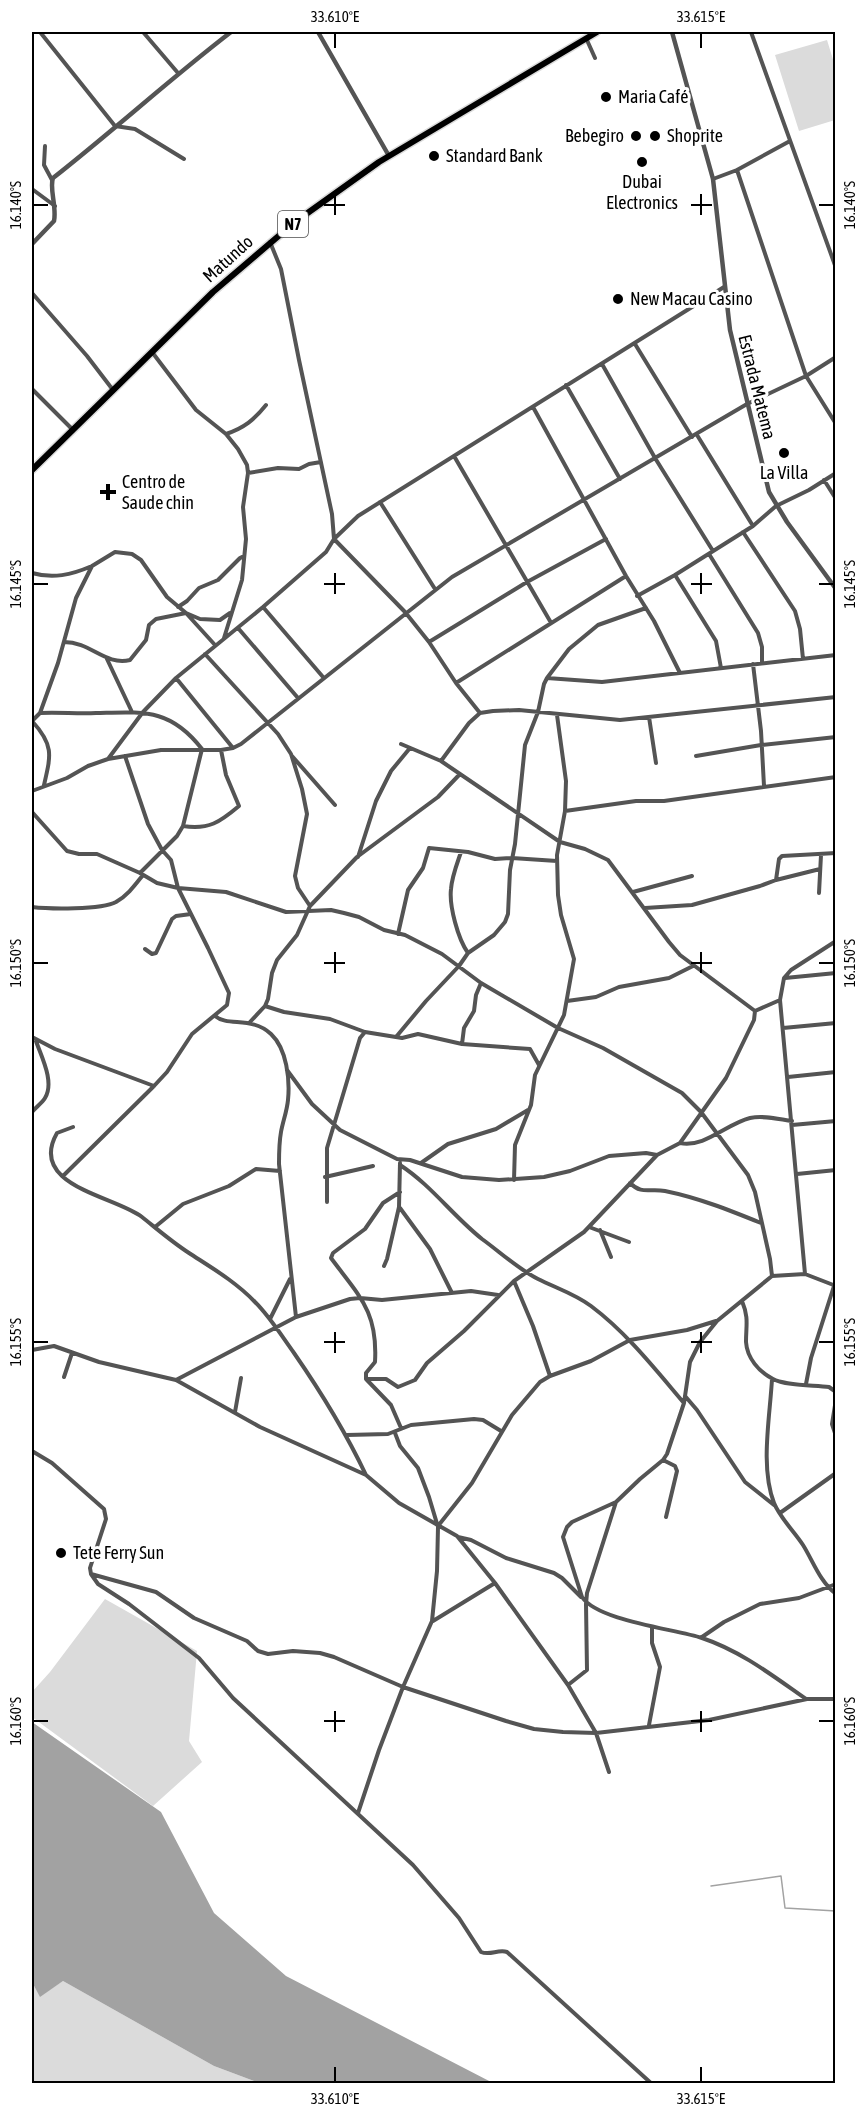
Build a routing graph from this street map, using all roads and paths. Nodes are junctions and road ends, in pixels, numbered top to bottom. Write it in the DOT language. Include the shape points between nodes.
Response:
graph roads {
  1 [pos="40,32"];
  2 [pos="142,32"];
  3 [pos="231,32"];
  4 [pos="318,32"];
  5 [pos="597,32"];
  6 [pos="672,32"];
  7 [pos="751,32"];
  8 [pos="586,38"];
  9 [pos="595,58"];
  10 [pos="178,73"];
  11 [pos="115,126"];
  12 [pos="790,141"];
  13 [pos="45,146"];
  14 [pos="389,156"];
  15 [pos="184,159"];
  16 [pos="737,170"];
  17 [pos="713,179"];
  18 [pos="52,180"];
  19 [pos="32,189"];
  20 [pos="56,206"];
  21 [pos="270,242"];
  22 [pos="32,244"];
  23 [pos="836,268"];
  24 [pos="724,287"];
  25 [pos="32,293"];
  26 [pos="635,344"];
  27 [pos="152,352"];
  28 [pos="836,357"];
  29 [pos="602,364"];
  30 [pos="806,376"];
  31 [pos="566,385"];
  32 [pos="32,389"];
  33 [pos="113,390"];
  34 [pos="747,404"];
  35 [pos="266,405"];
  36 [pos="533,407"];
  37 [pos="836,424"];
  38 [pos="73,430"];
  39 [pos="226,434"];
  40 [pos="697,435"];
  41 [pos="692,437"];
  42 [pos="454,456"];
  43 [pos="655,458"];
  44 [pos="321,462"];
  45 [pos="32,470"];
  46 [pos="248,473"];
  47 [pos="836,473"];
  48 [pos="620,478"];
  49 [pos="824,480"];
  50 [pos="583,499"];
  51 [pos="836,499"];
  52 [pos="380,502"];
  53 [pos="776,506"];
  54 [pos="753,526"];
  55 [pos="743,532"];
  56 [pos="334,539"];
  57 [pos="606,539"];
  58 [pos="507,545"];
  59 [pos="711,552"];
  60 [pos="244,556"];
  61 [pos="92,566"];
  62 [pos="32,573"];
  63 [pos="675,575"];
  64 [pos="626,576"];
  65 [pos="527,582"];
  66 [pos="836,589"];
  67 [pos="435,590"];
  68 [pos="637,596"];
  69 [pos="178,607"];
  70 [pos="263,607"];
  71 [pos="646,608"];
  72 [pos="405,612"];
  73 [pos="186,613"];
  74 [pos="231,613"];
  75 [pos="550,622"];
  76 [pos="238,628"];
  77 [pos="224,638"];
  78 [pos="64,642"];
  79 [pos="429,642"];
  80 [pos="215,645"];
  81 [pos="205,654"];
  82 [pos="836,655"];
  83 [pos="107,658"];
  84 [pos="804,659"];
  85 [pos="762,663"];
  86 [pos="753,664"];
  87 [pos="721,668"];
  88 [pos="680,673"];
  89 [pos="323,677"];
  90 [pos="176,678"];
  91 [pos="547,678"];
  92 [pos="456,683"];
  93 [pos="836,697"];
  94 [pos="298,698"];
  95 [pos="759,706"];
  96 [pos="40,712"];
  97 [pos="132,712"];
  98 [pos="142,712"];
  99 [pos="538,712"];
  100 [pos="480,714"];
  101 [pos="557,715"];
  102 [pos="649,717"];
  103 [pos="32,721"];
  104 [pos="267,723"];
  105 [pos="836,737"];
  106 [pos="401,744"];
  107 [pos="761,745"];
  108 [pos="233,748"];
  109 [pos="410,748"];
  110 [pos="202,749"];
  111 [pos="221,750"];
  112 [pos="291,754"];
  113 [pos="126,756"];
  114 [pos="696,756"];
  115 [pos="108,759"];
  116 [pos="441,761"];
  117 [pos="656,763"];
  118 [pos="460,774"];
  119 [pos="836,777"];
  120 [pos="44,786"];
  121 [pos="764,786"];
  122 [pos="32,791"];
  123 [pos="335,805"];
  124 [pos="565,811"];
  125 [pos="32,812"];
  126 [pos="517,813"];
  127 [pos="183,826"];
  128 [pos="560,842"];
  129 [pos="162,849"];
  130 [pos="461,852"];
  131 [pos="836,853"];
  132 [pos="821,855"];
  133 [pos="357,857"];
  134 [pos="512,858"];
  135 [pos="557,861"];
  136 [pos="820,869"];
  137 [pos="142,874"];
  138 [pos="692,876"];
  139 [pos="776,880"];
  140 [pos="178,888"];
  141 [pos="633,892"];
  142 [pos="819,893"];
  143 [pos="310,906"];
  144 [pos="32,907"];
  145 [pos="645,908"];
  146 [pos="307,912"];
  147 [pos="191,914"];
  148 [pos="398,934"];
  149 [pos="836,941"];
  150 [pos="145,949"];
  151 [pos="468,953"];
  152 [pos="459,966"];
  153 [pos="693,966"];
  154 [pos="836,973"];
  155 [pos="784,978"];
  156 [pos="481,983"];
  157 [pos="780,1000"];
  158 [pos="567,1001"];
  159 [pos="265,1006"];
  160 [pos="755,1011"];
  161 [pos="215,1016"];
  162 [pos="250,1022"];
  163 [pos="836,1023"];
  164 [pos="558,1028"];
  165 [pos="783,1028"];
  166 [pos="365,1032"];
  167 [pos="396,1037"];
  168 [pos="34,1038"];
  169 [pos="462,1044"];
  170 [pos="539,1065"];
  171 [pos="287,1070"];
  172 [pos="836,1072"];
  173 [pos="788,1077"];
  174 [pos="154,1086"];
  175 [pos="529,1110"];
  176 [pos="32,1112"];
  177 [pos="701,1113"];
  178 [pos="836,1121"];
  179 [pos="792,1123"];
  180 [pos="333,1125"];
  181 [pos="73,1127"];
  182 [pos="717,1133"];
  183 [pos="680,1143"];
  184 [pos="657,1155"];
  185 [pos="400,1162"];
  186 [pos="421,1163"];
  187 [pos="373,1166"];
  188 [pos="836,1170"];
  189 [pos="280,1171"];
  190 [pos="797,1174"];
  191 [pos="63,1176"];
  192 [pos="325,1178"];
  193 [pos="514,1180"];
  194 [pos="630,1183"];
  195 [pos="400,1192"];
  196 [pos="327,1202"];
  197 [pos="399,1207"];
  198 [pos="760,1223"];
  199 [pos="155,1227"];
  200 [pos="589,1227"];
  201 [pos="600,1230"];
  202 [pos="611,1234"];
  203 [pos="605,1241"];
  204 [pos="629,1242"];
  205 [pos="611,1257"];
  206 [pos="384,1266"];
  207 [pos="527,1273"];
  208 [pos="805,1274"];
  209 [pos="772,1276"];
  210 [pos="291,1277"];
  211 [pos="514,1281"];
  212 [pos="835,1286"];
  213 [pos="452,1293"];
  214 [pos="498,1295"];
  215 [pos="362,1298"];
  216 [pos="741,1301"];
  217 [pos="296,1317"];
  218 [pos="270,1319"];
  219 [pos="717,1320"];
  220 [pos="276,1328"];
  221 [pos="630,1340"];
  222 [pos="32,1350"];
  223 [pos="72,1353"];
  224 [pos="550,1376"];
  225 [pos="64,1377"];
  226 [pos="241,1378"];
  227 [pos="366,1379"];
  228 [pos="772,1379"];
  229 [pos="176,1380"];
  230 [pos="806,1384"];
  231 [pos="836,1392"];
  232 [pos="685,1396"];
  233 [pos="836,1399"];
  234 [pos="684,1402"];
  235 [pos="235,1412"];
  236 [pos="401,1428"];
  237 [pos="501,1431"];
  238 [pos="395,1432"];
  239 [pos="347,1435"];
  240 [pos="836,1436"];
  241 [pos="32,1451"];
  242 [pos="663,1460"];
  243 [pos="836,1473"];
  244 [pos="366,1475"];
  245 [pos="616,1502"];
  246 [pos="774,1504"];
  247 [pos="780,1513"];
  248 [pos="666,1517"];
  249 [pos="438,1527"];
  250 [pos="457,1536"];
  251 [pos="91,1574"];
  252 [pos="495,1583"];
  253 [pos="836,1584"];
  254 [pos="827,1588"];
  255 [pos="836,1594"];
  256 [pos="582,1598"];
  257 [pos="586,1604"];
  258 [pos="432,1622"];
  259 [pos="652,1628"];
  260 [pos="701,1638"];
  261 [pos="568,1685"];
  262 [pos="403,1687"];
  263 [pos="807,1699"];
  264 [pos="836,1699"];
  265 [pos="649,1725"];
  266 [pos="596,1733"];
  267 [pos="609,1772"];
  268 [pos="358,1813"];
  269 [pos="651,2084"];
  1 -- 11 [label="street"];
  2 -- 10 [label="street"];
  3 -- 10 [label="street"];
  4 -- 14 [label="street"];
  5 -- 8 [label="main road, Matundo / N7"];
  6 -- 17 [label="street, Estrada Matema"];
  7 -- 12 [label="street"];
  8 -- 9 [label="street"];
  8 -- 14 [label="main road, Matundo / N7"];
  10 -- 11 [label="street"];
  11 -- 15 [label="street" via="135,129"];
  11 -- 18 [label="street"];
  12 -- 16 [label="street"];
  12 -- 23 [label="street"];
  13 -- 18 [label="street" via="44,165"];
  14 -- 21 [label="main road, Matundo / N7"];
  16 -- 17 [label="street"];
  16 -- 30 [label="street"];
  17 -- 24 [label="street, Estrada Matema"];
  18 -- 20 [label="street"];
  19 -- 20 [label="street"];
  20 -- 22 [label="street" via="52,225"];
  21 -- 27 [label="main road, Matundo / N7"];
  21 -- 44 [label="street" via="281,269"];
  24 -- 26 [label="street"];
  24 -- 34 [label="street, Estrada Matema"];
  25 -- 33 [label="street"];
  26 -- 29 [label="street"];
  26 -- 41 [label="street"];
  27 -- 33 [label="main road, Matundo / N7"];
  27 -- 39 [label="street" via="203,417"];
  28 -- 30 [label="street"];
  29 -- 31 [label="street"];
  29 -- 43 [label="street"];
  30 -- 34 [label="street"];
  30 -- 37 [label="street"];
  31 -- 36 [label="street"];
  31 -- 48 [label="street"];
  32 -- 38 [label="street"];
  33 -- 38 [label="main road, Matundo / N7"];
  34 -- 40 [label="street"];
  34 -- 53 [label="street, Estrada Matema"];
  35 -- 39 [label="street" via="244,427"];
  36 -- 42 [label="street"];
  36 -- 50 [label="street"];
  38 -- 45 [label="main road, Matundo / N7"];
  39 -- 46 [label="street" via="238,449"];
  40 -- 41 [label="street"];
  40 -- 54 [label="street"];
  41 -- 43 [label="street"];
  42 -- 52 [label="street"];
  42 -- 58 [label="street"];
  43 -- 48 [label="street"];
  43 -- 59 [label="street"];
  44 -- 46 [label="street" via="299,470 278,468"];
  44 -- 56 [label="street"];
  46 -- 60 [label="street" via="243,507"];
  47 -- 49 [label="street"];
  48 -- 50 [label="street"];
  49 -- 51 [label="street"];
  49 -- 53 [label="street"];
  50 -- 57 [label="street"];
  50 -- 58 [label="street"];
  52 -- 56 [label="street"];
  52 -- 67 [label="street"];
  53 -- 54 [label="street"];
  53 -- 66 [label="street, Estrada Matema"];
  54 -- 55 [label="street"];
  55 -- 59 [label="street"];
  55 -- 84 [label="street" via="795,611"];
  56 -- 70 [label="street" via="326,552"];
  56 -- 72 [label="street"];
  57 -- 64 [label="street"];
  57 -- 65 [label="street"];
  58 -- 65 [label="street"];
  58 -- 67 [label="street"];
  59 -- 63 [label="street"];
  59 -- 85 [label="street" via="758,633"];
  60 -- 69 [label="street" via="218,580 199,588"];
  60 -- 74 [label="street" via="242,580"];
  61 -- 62 [label="street" via="65,576"];
  61 -- 69 [label="street" via="115,552 132,554"];
  61 -- 78 [label="street" via="72,607"];
  63 -- 68 [label="street"];
  63 -- 87 [label="street" via="716,641"];
  64 -- 68 [label="street"];
  64 -- 75 [label="street"];
  65 -- 75 [label="street"];
  65 -- 79 [label="street"];
  67 -- 72 [label="street"];
  68 -- 71 [label="street"];
  69 -- 73 [label="street"];
  70 -- 76 [label="street"];
  70 -- 89 [label="street"];
  71 -- 88 [label="street"];
  71 -- 91 [label="street" via="598,625 569,649"];
  72 -- 79 [label="street"];
  72 -- 89 [label="street"];
  73 -- 74 [label="street" via="214,621"];
  73 -- 80 [label="street"];
  73 -- 83 [label="street" via="151,622 146,639 130,660"];
  74 -- 77 [label="street"];
  75 -- 92 [label="street"];
  76 -- 77 [label="street"];
  76 -- 94 [label="street"];
  77 -- 80 [label="street"];
  78 -- 83 [label="street" via="82,644"];
  78 -- 96 [label="street"];
  79 -- 92 [label="street"];
  80 -- 81 [label="street"];
  81 -- 90 [label="street"];
  81 -- 104 [label="street"];
  82 -- 84 [label="street"];
  83 -- 97 [label="street"];
  84 -- 85 [label="street"];
  85 -- 86 [label="street"];
  86 -- 87 [label="street"];
  86 -- 95 [label="street"];
  87 -- 88 [label="street"];
  88 -- 91 [label="street" via="602,682"];
  89 -- 94 [label="street"];
  90 -- 98 [label="street"];
  90 -- 108 [label="street"];
  91 -- 99 [label="street"];
  92 -- 100 [label="street"];
  93 -- 95 [label="street"];
  94 -- 104 [label="street"];
  95 -- 102 [label="street"];
  95 -- 107 [label="street"];
  96 -- 97 [label="street"];
  96 -- 103 [label="street"];
  97 -- 98 [label="street"];
  98 -- 110 [label="street" via="170,719"];
  98 -- 115 [label="street"];
  99 -- 100 [label="street"];
  99 -- 101 [label="street"];
  99 -- 126 [label="street" via="525,745"];
  100 -- 116 [label="street"];
  101 -- 102 [label="street" via="620,720"];
  101 -- 124 [label="street" via="566,781"];
  102 -- 117 [label="street"];
  103 -- 120 [label="street" via="49,744"];
  104 -- 108 [label="street"];
  104 -- 112 [label="street"];
  105 -- 107 [label="street"];
  106 -- 109 [label="street"];
  107 -- 114 [label="street"];
  107 -- 121 [label="street"];
  108 -- 111 [label="street"];
  109 -- 116 [label="street"];
  109 -- 133 [label="street" via="391,771 376,801"];
  110 -- 111 [label="street"];
  110 -- 113 [label="street"];
  110 -- 127 [label="street"];
  111 -- 127 [label="street" via="239,806 212,825"];
  112 -- 123 [label="street"];
  112 -- 143 [label="street" via="307,814 296,876 298,888"];
  113 -- 115 [label="street"];
  113 -- 129 [label="street" via="148,824"];
  115 -- 120 [label="street"];
  116 -- 118 [label="street"];
  118 -- 126 [label="street"];
  118 -- 133 [label="street" via="438,796"];
  119 -- 121 [label="street"];
  120 -- 122 [label="street"];
  121 -- 124 [label="street"];
  124 -- 128 [label="street"];
  125 -- 137 [label="street" via="67,851 97,854"];
  126 -- 128 [label="street"];
  126 -- 134 [label="street"];
  127 -- 129 [label="street"];
  128 -- 135 [label="street"];
  128 -- 141 [label="street" via="608,860"];
  129 -- 137 [label="street"];
  129 -- 140 [label="street" via="171,860"];
  130 -- 134 [label="street"];
  130 -- 148 [label="street" via="428,849 423,868 408,890"];
  130 -- 151 [label="street" via="451,903"];
  131 -- 132 [label="street"];
  132 -- 136 [label="street"];
  132 -- 139 [label="street" via="782,856"];
  133 -- 143 [label="street"];
  134 -- 135 [label="street"];
  134 -- 151 [label="street" via="506,922"];
  135 -- 158 [label="street" via="561,915 574,959"];
  136 -- 139 [label="street"];
  136 -- 142 [label="street"];
  137 -- 140 [label="street"];
  137 -- 144 [label="street" via="130,892 112,903"];
  138 -- 141 [label="street"];
  139 -- 145 [label="street" via="692,905"];
  140 -- 146 [label="street" via="226,892 286,912"];
  140 -- 147 [label="street"];
  141 -- 145 [label="street"];
  143 -- 146 [label="street"];
  145 -- 153 [label="street" via="669,942"];
  146 -- 148 [label="street" via="344,912"];
  146 -- 159 [label="street" via="297,935 277,960"];
  147 -- 150 [label="street" via="172,919 156,953"];
  147 -- 161 [label="street" via="229,993 227,1005"];
  148 -- 152 [label="street" via="425,944"];
  149 -- 155 [label="street"];
  151 -- 152 [label="street"];
  152 -- 156 [label="street"];
  152 -- 167 [label="street"];
  153 -- 158 [label="street" via="669,978"];
  153 -- 160 [label="street"];
  154 -- 155 [label="street"];
  155 -- 157 [label="street"];
  156 -- 164 [label="street"];
  156 -- 169 [label="street"];
  157 -- 160 [label="street"];
  157 -- 165 [label="street"];
  158 -- 164 [label="street"];
  159 -- 162 [label="street"];
  159 -- 166 [label="street" via="330,1019"];
  160 -- 177 [label="street" via="726,1078"];
  161 -- 162 [label="street"];
  161 -- 174 [label="street" via="192,1034"];
  162 -- 171 [label="street" via="272,1034"];
  163 -- 165 [label="street"];
  164 -- 170 [label="street"];
  164 -- 177 [label="street" via="603,1048 682,1093"];
  165 -- 173 [label="street"];
  166 -- 167 [label="street"];
  166 -- 180 [label="street"];
  167 -- 169 [label="street" via="418,1034"];
  168 -- 174 [label="street"];
  168 -- 176 [label="street" via="48,1087 45,1098"];
  169 -- 170 [label="street" via="530,1049"];
  170 -- 175 [label="street"];
  171 -- 180 [label="street"];
  171 -- 189 [label="street"];
  172 -- 173 [label="street"];
  173 -- 179 [label="street"];
  174 -- 191 [label="street"];
  175 -- 186 [label="street" via="496,1129 448,1144"];
  175 -- 193 [label="street" via="515,1144"];
  177 -- 182 [label="street"];
  177 -- 183 [label="street"];
  178 -- 179 [label="street"];
  179 -- 182 [label="street" via="769,1117 752,1118"];
  179 -- 190 [label="street"];
  180 -- 185 [label="street"];
  180 -- 192 [label="street"];
  181 -- 191 [label="street" via="57,1133 53,1142 53,1165"];
  182 -- 183 [label="street" via="697,1143"];
  182 -- 198 [label="street" via="748,1175"];
  183 -- 184 [label="street"];
  184 -- 193 [label="street" via="609,1156 544,1178"];
  184 -- 194 [label="street"];
  185 -- 186 [label="street"];
  185 -- 195 [label="street"];
  185 -- 207 [label="street" via="474,1232"];
  186 -- 193 [label="street" via="462,1177"];
  187 -- 192 [label="street"];
  188 -- 190 [label="street"];
  189 -- 199 [label="street" via="256,1169 183,1204"];
  189 -- 210 [label="street"];
  190 -- 208 [label="street"];
  191 -- 199 [label="street" via="91,1195 128,1208"];
  192 -- 196 [label="street"];
  194 -- 198 [label="street" via="639,1191 701,1199"];
  194 -- 200 [label="street"];
  195 -- 197 [label="street"];
  195 -- 215 [label="street" via="383,1203 365,1228 332,1255"];
  197 -- 206 [label="street"];
  197 -- 213 [label="street" via="430,1249"];
  198 -- 209 [label="street"];
  199 -- 218 [label="street" via="219,1271"];
  200 -- 201 [label="street"];
  200 -- 207 [label="street"];
  201 -- 202 [label="street"];
  201 -- 203 [label="street"];
  202 -- 203 [label="street"];
  202 -- 204 [label="street"];
  203 -- 205 [label="street"];
  207 -- 211 [label="street"];
  207 -- 221 [label="street" via="577,1296"];
  208 -- 209 [label="street"];
  208 -- 212 [label="street"];
  209 -- 216 [label="street"];
  210 -- 217 [label="street"];
  210 -- 218 [label="street"];
  211 -- 214 [label="street"];
  211 -- 224 [label="street"];
  212 -- 230 [label="street"];
  213 -- 214 [label="street"];
  213 -- 215 [label="street" via="382,1300"];
  214 -- 227 [label="street" via="412,1382 398,1387 386,1379"];
  215 -- 217 [label="street"];
  215 -- 227 [label="street" via="372,1320 376,1357"];
  216 -- 219 [label="street"];
  216 -- 228 [label="street" via="748,1317 746,1343 750,1359"];
  217 -- 220 [label="street"];
  218 -- 220 [label="street"];
  219 -- 221 [label="street"];
  219 -- 232 [label="street" via="690,1362"];
  220 -- 229 [label="street"];
  220 -- 239 [label="street"];
  221 -- 224 [label="street" via="591,1361"];
  221 -- 234 [label="street"];
  222 -- 223 [label="street" via="54,1346"];
  223 -- 225 [label="street"];
  223 -- 229 [label="street"];
  224 -- 237 [label="street" via="532,1390"];
  226 -- 235 [label="street"];
  227 -- 236 [label="street" via="391,1405"];
  228 -- 230 [label="street"];
  228 -- 246 [label="street" via="767,1462"];
  229 -- 235 [label="street"];
  230 -- 231 [label="street" via="829,1387"];
  232 -- 234 [label="street"];
  232 -- 246 [label="street" via="745,1482"];
  233 -- 240 [label="street" via="832,1424"];
  234 -- 242 [label="street"];
  235 -- 244 [label="street"];
  236 -- 237 [label="street" via="474,1419"];
  236 -- 238 [label="street"];
  237 -- 249 [label="street" via="472,1483"];
  238 -- 239 [label="street"];
  238 -- 249 [label="street" via="400,1446 418,1468"];
  239 -- 244 [label="street"];
  241 -- 251 [label="street" via="52,1463 104,1509 106,1519"];
  242 -- 245 [label="street"];
  242 -- 248 [label="street" via="677,1471"];
  243 -- 247 [label="street"];
  244 -- 249 [label="street" via="399,1503"];
  245 -- 256 [label="street" via="572,1522 564,1533 563,1542"];
  245 -- 257 [label="street"];
  246 -- 247 [label="street"];
  247 -- 254 [label="street"];
  249 -- 250 [label="street"];
  249 -- 258 [label="street"];
  250 -- 252 [label="street"];
  250 -- 256 [label="street" via="506,1558 554,1573"];
  251 -- 262 [label="street" via="156,1592 194,1618 247,1641 263,1653 320,1653"];
  251 -- 268 [label="street" via="98,1584 199,1658 233,1698"];
  252 -- 258 [label="street"];
  252 -- 261 [label="street"];
  253 -- 254 [label="street"];
  254 -- 255 [label="street"];
  254 -- 260 [label="street" via="799,1598 760,1604"];
  256 -- 257 [label="street"];
  257 -- 259 [label="street"];
  257 -- 261 [label="street" via="587,1670"];
  258 -- 262 [label="street"];
  259 -- 260 [label="street"];
  259 -- 265 [label="street" via="652,1643 660,1667"];
  260 -- 263 [label="street" via="751,1661"];
  261 -- 266 [label="street"];
  262 -- 266 [label="street" via="534,1729"];
  262 -- 268 [label="street"];
  263 -- 264 [label="street"];
  263 -- 265 [label="street" via="709,1720"];
  265 -- 266 [label="street"];
  266 -- 267 [label="street"];
  268 -- 269 [label="street" via="413,1865 459,1918 481,1952 507,1952"];
}
